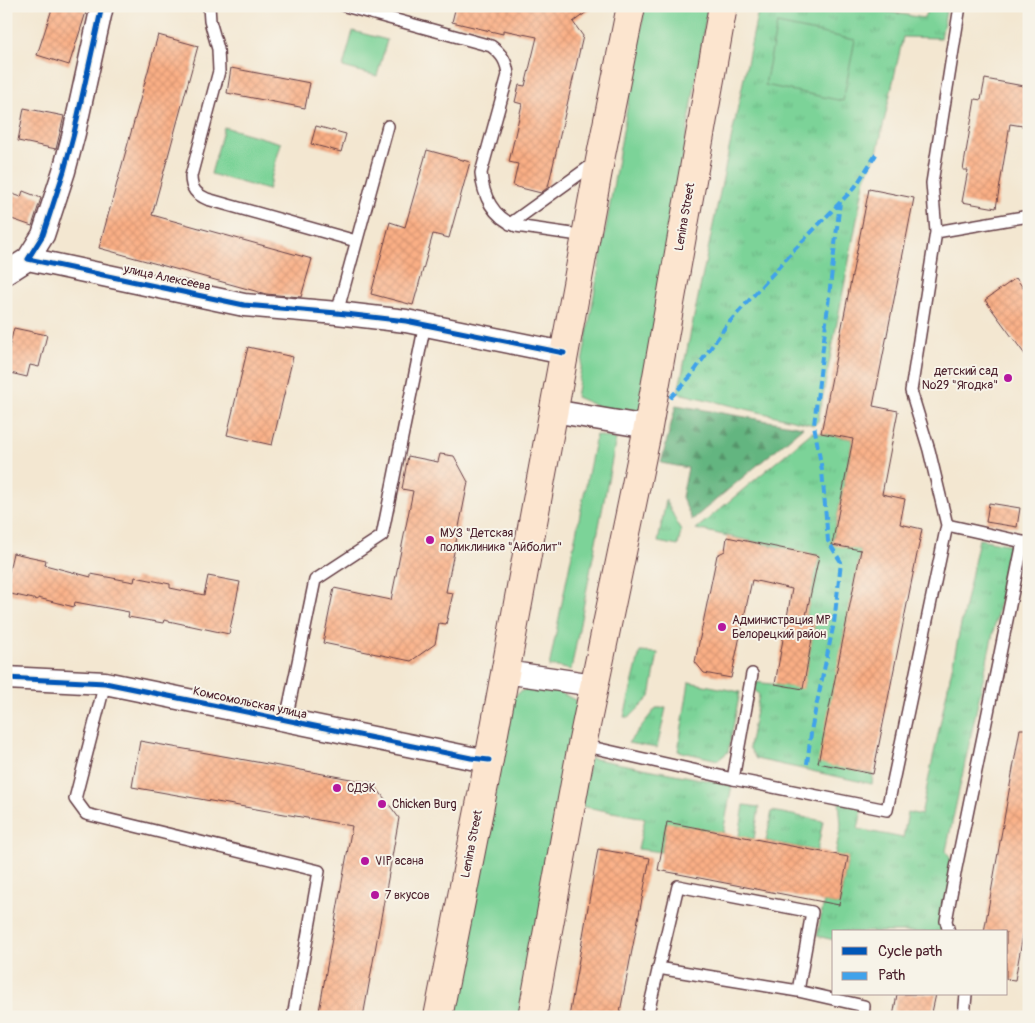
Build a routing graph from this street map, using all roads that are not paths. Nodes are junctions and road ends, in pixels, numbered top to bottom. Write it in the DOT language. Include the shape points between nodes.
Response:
graph roads {
  1 [pos="102,6"];
  2 [pos="209,6"];
  3 [pos="345,6"];
  4 [pos="631,6"];
  5 [pos="723,6"];
  6 [pos="960,6"];
  7 [pos="388,126"];
  8 [pos="600,160"];
  9 [pos="1029,216"];
  10 [pos="510,224"];
  11 [pos="936,232"];
  12 [pos="586,236"];
  13 [pos="356,241"];
  14 [pos="28,259"];
  15 [pos="6,273"];
  16 [pos="337,312"];
  17 [pos="425,324"];
  18 [pos="564,353"];
  19 [pos="553,411"];
  20 [pos="648,427"];
  21 [pos="947,525"];
  22 [pos="1026,542"];
  23 [pos="505,672"];
  24 [pos="752,674"];
  25 [pos="6,678"];
  26 [pos="105,683"];
  27 [pos="594,685"];
  28 [pos="286,720"];
  29 [pos="582,745"];
  30 [pos="489,760"];
  31 [pos="733,779"];
  32 [pos="948,930"];
  33 [pos="658,968"];
  34 [pos="798,991"];
  35 [pos="966,996"];
  36 [pos="293,1017"];
  37 [pos="438,1017"];
  38 [pos="532,1017"];
  39 [pos="647,1017"];
  40 [pos="863,1017"];
  41 [pos="964,1017"];
  1 -- 14 [label="street" via="66,162 43,234"];
  2 -- 13 [label="lane" via="219,71 191,176 194,191 207,199"];
  3 -- 10 [label="lane" via="491,46 499,51 505,59 508,75 481,173 487,200 494,211"];
  4 -- 8 [label="main road, Lenina Street"];
  5 -- 20 [label="main road, Lenina Street"];
  6 -- 11 [label="lane" via="932,183"];
  7 -- 13 [label="lane"];
  8 -- 10 [label="lane"];
  8 -- 12 [label="main road, Lenina Street"];
  9 -- 11 [label="lane"];
  10 -- 12 [label="lane"];
  11 -- 21 [label="lane" via="912,391"];
  12 -- 18 [label="main road, Lenina Street"];
  13 -- 16 [label="lane"];
  14 -- 15 [label="street"];
  14 -- 16 [label="street, улица Алексеева" via="244,305"];
  16 -- 17 [label="street, улица Алексеева"];
  17 -- 18 [label="street, улица Алексеева"];
  17 -- 28 [label="lane" via="382,536 315,580"];
  18 -- 19 [label="main road, Lenina Street"];
  19 -- 20 [label="street"];
  19 -- 23 [label="main road, Lenina Street"];
  20 -- 27 [label="main road, Lenina Street"];
  21 -- 22 [label="lane"];
  21 -- 31 [label="lane" via="887,810"];
  22 -- 32 [label="lane" via="946,920"];
  23 -- 27 [label="street"];
  23 -- 30 [label="main road, Lenina Street"];
  24 -- 31 [label="lane"];
  25 -- 26 [label="street, Комсомольская улица"];
  26 -- 28 [label="street, Комсомольская улица"];
  26 -- 36 [label="lane" via="75,799 86,814 319,871"];
  27 -- 29 [label="main road, Lenina Street"];
  28 -- 30 [label="street, Комсомольская улица"];
  29 -- 31 [label="lane"];
  29 -- 38 [label="main road, Lenina Street"];
  30 -- 37 [label="main road, Lenina Street"];
  33 -- 34 [label="lane"];
  33 -- 34 [label="lane" via="678,886 812,912"];
  33 -- 39 [label="lane"];
  34 -- 40 [label="lane" via="864,1006"];
  35 -- 41 [label="lane"];
}
